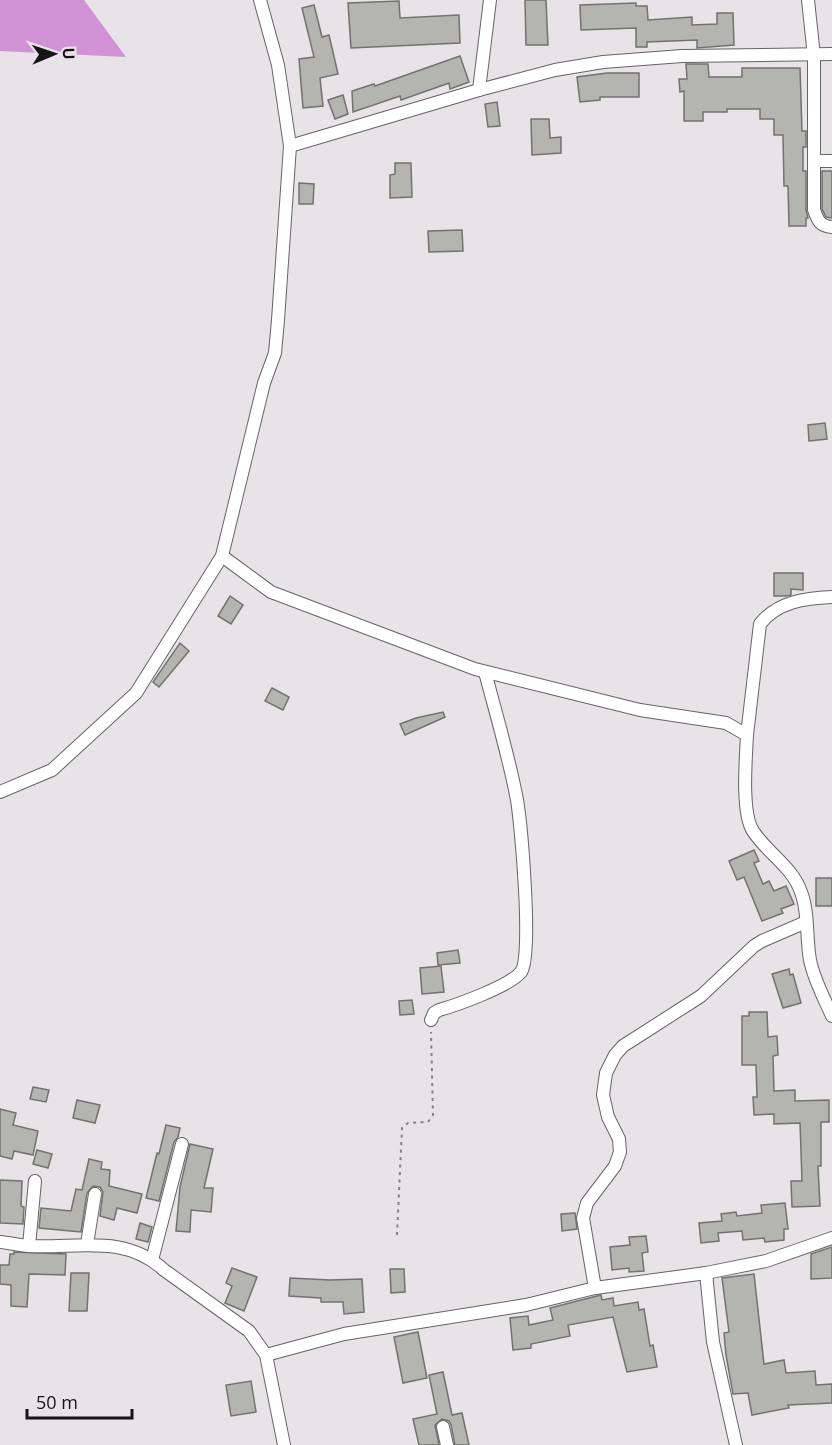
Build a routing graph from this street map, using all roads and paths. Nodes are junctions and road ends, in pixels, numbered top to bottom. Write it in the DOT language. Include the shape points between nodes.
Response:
graph roads {
  1 [pos="260,0"];
  2 [pos="490,0"];
  3 [pos="808,0"];
  4 [pos="832,54"];
  5 [pos="814,56"];
  6 [pos="479,90"];
  7 [pos="290,146"];
  8 [pos="814,161"];
  9 [pos="832,162"];
  10 [pos="832,227"];
  11 [pos="222,556"];
  12 [pos="832,597"];
  13 [pos="485,672"];
  14 [pos="747,735"];
  15 [pos="0,792"];
  16 [pos="806,922"];
  17 [pos="832,1016"];
  18 [pos="431,1020"];
  19 [pos="182,1144"];
  20 [pos="35,1181"];
  21 [pos="95,1194"];
  22 [pos="397,1235"];
  23 [pos="832,1238"];
  24 [pos="0,1242"];
  25 [pos="87,1244"];
  26 [pos="29,1246"];
  27 [pos="152,1260"];
  28 [pos="706,1273"];
  29 [pos="595,1288"];
  30 [pos="266,1355"];
  31 [pos="443,1427"];
  32 [pos="284,1445"];
  33 [pos="447,1445"];
  34 [pos="736,1445"];
  1 -- 7 [label="street" via="278,65"];
  2 -- 6 [label="street"];
  3 -- 5 [label="street"];
  4 -- 5 [label="street"];
  5 -- 6 [label="street" via="682,56 603,62"];
  5 -- 8 [label="street"];
  6 -- 7 [label="street"];
  7 -- 11 [label="street" via="275,353 264,383"];
  8 -- 9 [label="street"];
  8 -- 10 [label="street" via="814,210 819,222"];
  11 -- 13 [label="street" via="271,592"];
  11 -- 15 [label="street" via="136,693 57,766"];
  12 -- 14 [label="street" via="806,599 777,608 759,624"];
  13 -- 14 [label="street" via="640,710 726,723"];
  13 -- 18 [label="street" via="517,801 526,959 522,972 499,987 439,1010"];
  14 -- 16 [label="street" via="749,825 796,879"];
  16 -- 17 [label="street" via="816,982"];
  16 -- 29 [label="street" via="754,946 701,996 623,1046 609,1064 603,1105 619,1139 620,1152 615,1166 587,1203 583,1218"];
  18 -- 22 [label="path" via="433,1115 428,1122 408,1123 402,1128"];
  19 -- 27 [label="street"];
  20 -- 26 [label="street"];
  21 -- 25 [label="street"];
  23 -- 28 [label="street" via="781,1257"];
  24 -- 26 [label="street"];
  25 -- 26 [label="street"];
  25 -- 27 [label="street" via="115,1246"];
  27 -- 30 [label="street" via="249,1331"];
  28 -- 29 [label="street"];
  28 -- 34 [label="street" via="713,1342"];
  29 -- 30 [label="street" via="526,1305 344,1334"];
  30 -- 32 [label="street"];
  31 -- 33 [label="street"];
}
